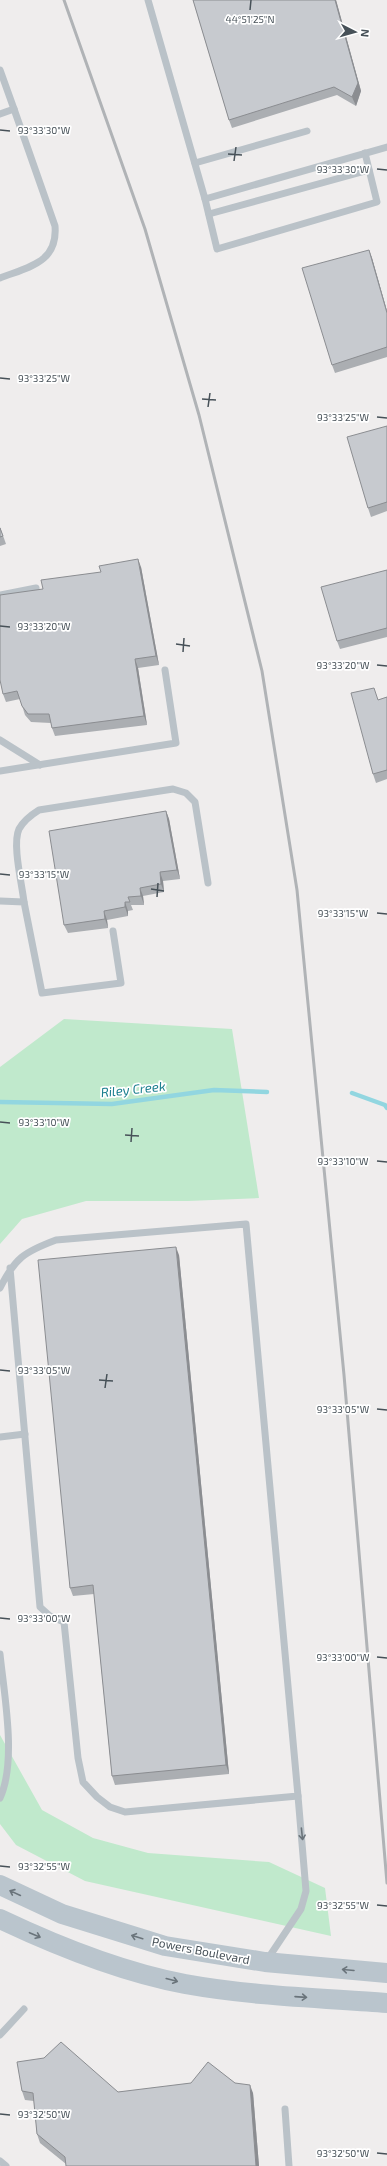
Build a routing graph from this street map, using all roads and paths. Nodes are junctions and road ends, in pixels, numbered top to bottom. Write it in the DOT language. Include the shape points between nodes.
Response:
graph roads {
  1 [pos="148,0"];
  2 [pos="0,70"];
  3 [pos="14,109"];
  4 [pos="0,114"];
  5 [pos="307,131"];
  6 [pos="387,147"];
  7 [pos="365,153"];
  8 [pos="195,163"];
  9 [pos="369,170"];
  10 [pos="205,199"];
  11 [pos="209,214"];
  12 [pos="0,278"];
  13 [pos="36,588"];
  14 [pos="0,594"];
  15 [pos="165,670"];
  16 [pos="0,740"];
  17 [pos="40,765"];
  18 [pos="0,771"];
  19 [pos="208,883"];
  20 [pos="0,901"];
  21 [pos="24,902"];
  22 [pos="113,932"];
  23 [pos="10,1268"];
  24 [pos="0,1288"];
  25 [pos="25,1434"];
  26 [pos="0,1437"];
  27 [pos="0,1654"];
  28 [pos="298,1796"];
  29 [pos="0,1798"];
  30 [pos="0,1885"];
  31 [pos="0,1919"];
  32 [pos="265,1962"];
  33 [pos="387,1973"];
  34 [pos="387,2003"];
  35 [pos="24,2009"];
  36 [pos="0,2035"];
  37 [pos="285,2109"];
  38 [pos="0,2161"];
  39 [pos="6,2166"];
  40 [pos="289,2166"];
  1 -- 8 [label="lane"];
  2 -- 3 [label="lane"];
  3 -- 4 [label="lane"];
  3 -- 12 [label="lane" via="56,226 56,237 53,248 46,257"];
  5 -- 8 [label="lane"];
  6 -- 7 [label="lane"];
  7 -- 9 [label="lane"];
  7 -- 10 [label="lane"];
  8 -- 10 [label="lane"];
  9 -- 11 [label="lane"];
  9 -- 11 [label="lane" via="377,202 218,249"];
  10 -- 11 [label="lane"];
  13 -- 14 [label="lane"];
  15 -- 17 [label="lane" via="176,743"];
  16 -- 17 [label="lane"];
  17 -- 18 [label="lane"];
  19 -- 21 [label="lane" via="195,802 186,793 173,789 39,810 25,820 16,842"];
  20 -- 21 [label="lane"];
  21 -- 22 [label="lane" via="42,993 121,983"];
  23 -- 24 [label="lane"];
  23 -- 25 [label="lane"];
  23 -- 28 [label="lane" via="29,1250 56,1240 246,1224"];
  25 -- 26 [label="lane"];
  25 -- 28 [label="lane" via="40,1607 50,1616 64,1622 78,1758 83,1782 110,1807 125,1812"];
  27 -- 29 [label="lane" via="8,1742 7,1774"];
  28 -- 32 [label="lane, one-way" via="306,1892 301,1909"];
  32 -- 30 [label="main road, Powers Boulevard, one-way" via="165,1946 62,1914"];
  31 -- 34 [label="main road, one-way" via="96,1960 185,1984 270,1995"];
  33 -- 32 [label="main road, Powers Boulevard, one-way"];
  35 -- 36 [label="lane"];
  37 -- 40 [label="lane"];
  38 -- 39 [label="lane"];
}
